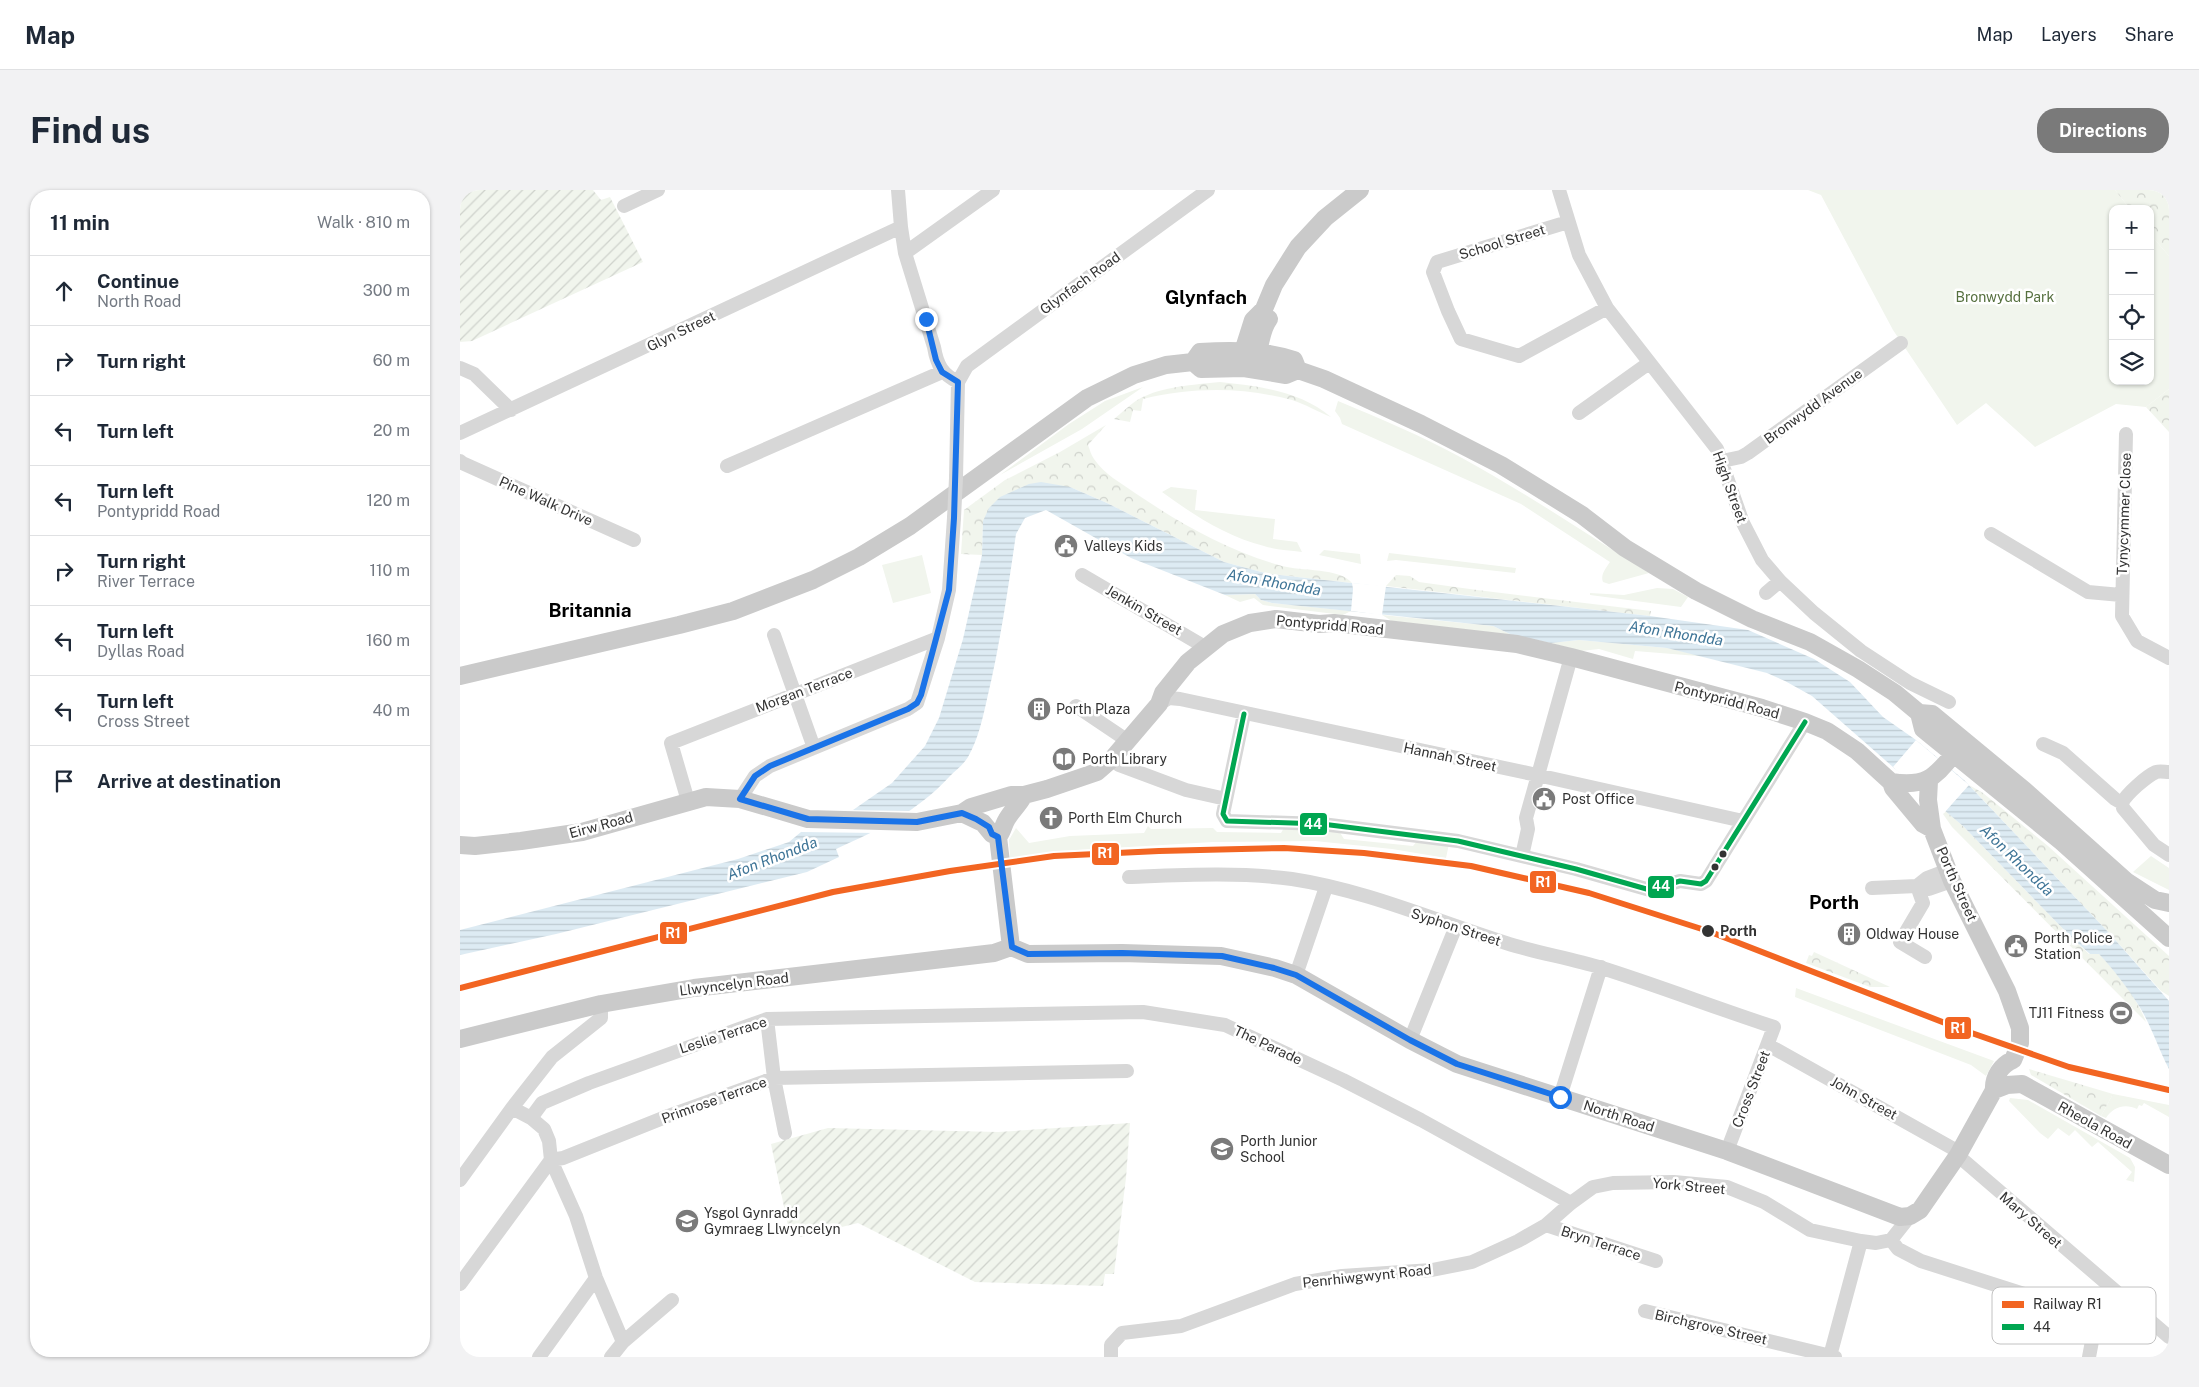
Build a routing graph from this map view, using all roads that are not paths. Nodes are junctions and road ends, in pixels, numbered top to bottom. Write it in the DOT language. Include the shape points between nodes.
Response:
graph roads {
  1 [pos="658,190"];
  2 [pos="898,190"];
  3 [pos="993,190"];
  4 [pos="1208,190"];
  5 [pos="1360,190"];
  6 [pos="1559,190"];
  7 [pos="624,206"];
  8 [pos="1568,222"];
  9 [pos="900,227"];
  10 [pos="905,253"];
  11 [pos="1607,308"];
  12 [pos="1267,314"];
  13 [pos="1901,343"];
  14 [pos="1246,360"];
  15 [pos="1649,363"];
  16 [pos="1293,364"];
  17 [pos="460,368"];
  18 [pos="942,372"];
  19 [pos="958,382"];
  20 [pos="511,410"];
  21 [pos="1578,413"];
  22 [pos="460,433"];
  23 [pos="2126,434"];
  24 [pos="460,461"];
  25 [pos="1722,461"];
  26 [pos="727,466"];
  27 [pos="1991,534"];
  28 [pos="634,540"];
  29 [pos="1082,576"];
  30 [pos="1780,581"];
  31 [pos="1766,593"];
  32 [pos="2121,595"];
  33 [pos="774,635"];
  34 [pos="938,638"];
  35 [pos="1205,647"];
  36 [pos="1571,657"];
  37 [pos="2169,658"];
  38 [pos="460,676"];
  39 [pos="794,694"];
  40 [pos="1949,702"];
  41 [pos="1158,704"];
  42 [pos="1076,706"];
  43 [pos="1244,714"];
  44 [pos="1806,722"];
  45 [pos="1128,741"];
  46 [pos="2043,744"];
  47 [pos="814,748"];
  48 [pos="1954,753"];
  49 [pos="1112,759"];
  50 [pos="2169,772"];
  51 [pos="1537,775"];
  52 [pos="1929,781"];
  53 [pos="1891,782"];
  54 [pos="1024,796"];
  55 [pos="740,799"];
  56 [pos="1226,799"];
  57 [pos="688,801"];
  58 [pos="2122,803"];
  59 [pos="962,813"];
  60 [pos="1743,822"];
  61 [pos="1932,829"];
  62 [pos="999,844"];
  63 [pos="460,845"];
  64 [pos="2169,855"];
  65 [pos="1522,856"];
  66 [pos="1950,876"];
  67 [pos="1129,877"];
  68 [pos="1917,886"];
  69 [pos="1326,887"];
  70 [pos="1872,888"];
  71 [pos="2169,903"];
  72 [pos="1456,926"];
  73 [pos="2169,938"];
  74 [pos="1012,947"];
  75 [pos="1925,957"];
  76 [pos="1601,967"];
  77 [pos="1296,975"];
  78 [pos="601,1004"];
  79 [pos="932,1016"];
  80 [pos="767,1019"];
  81 [pos="1774,1027"];
  82 [pos="460,1039"];
  83 [pos="1410,1040"];
  84 [pos="1768,1045"];
  85 [pos="2013,1060"];
  86 [pos="1127,1072"];
  87 [pos="774,1078"];
  88 [pos="2028,1087"];
  89 [pos="1990,1096"];
  90 [pos="1560,1097"];
  91 [pos="512,1108"];
  92 [pos="531,1118"];
  93 [pos="785,1133"];
  94 [pos="1727,1151"];
  95 [pos="1958,1155"];
  96 [pos="551,1160"];
  97 [pos="2169,1165"];
  98 [pos="460,1180"];
  99 [pos="1571,1203"];
  100 [pos="1910,1216"];
  101 [pos="1546,1225"];
  102 [pos="1890,1240"];
  103 [pos="1861,1242"];
  104 [pos="1656,1261"];
  105 [pos="596,1278"];
  106 [pos="460,1284"];
  107 [pos="2106,1284"];
  108 [pos="2005,1287"];
  109 [pos="2105,1287"];
  110 [pos="2110,1287"];
  111 [pos="672,1300"];
  112 [pos="1645,1311"];
  113 [pos="2156,1325"];
  114 [pos="2169,1336"];
  115 [pos="623,1342"];
  116 [pos="2092,1344"];
  117 [pos="1832,1356"];
  118 [pos="538,1357"];
  119 [pos="611,1357"];
  120 [pos="1111,1357"];
  121 [pos="2089,1357"];
  1 -- 7 [label="street"];
  2 -- 9 [label="street"];
  3 -- 10 [label="street"];
  4 -- 19 [label="street, Glynfach Road" via="967,366"];
  5 -- 12 [label="main road" via="1325,218 1298,247 1274,285"];
  6 -- 8 [label="street, High Street"];
  8 -- 11 [label="street, High Street" via="1579,255"];
  8 -- 11 [label="street, School Street" via="1437,262 1433,272 1448,311 1461,338 1519,356"];
  9 -- 10 [label="street"];
  9 -- 20 [label="street, Glyn Street"];
  10 -- 18 [label="street"];
  11 -- 15 [label="street, High Street"];
  12 -- 14 [label="main road" via="1253,320"];
  12 -- 16 [label="main road" via="1275,341"];
  13 -- 25 [label="street, Bronwydd Avenue" via="1748,453"];
  14 -- 16 [label="main road" via="1286,375"];
  14 -- 38 [label="main road" via="1221,350 1200,352 1193,362 1166,365 1134,375 1087,398 910,526 813,580 733,611"];
  15 -- 21 [label="street"];
  15 -- 25 [label="street, High Street" via="1718,449"];
  16 -- 48 [label="main road" via="1501,465 1696,591 1752,619 1818,646 1895,693 1918,713 1932,714"];
  17 -- 20 [label="street" via="474,374"];
  18 -- 19 [label="street"];
  18 -- 26 [label="street"];
  19 -- 34 [label="street, bridge" via="949,590"];
  20 -- 22 [label="street, Glyn Street"];
  23 -- 32 [label="street, Tynycymmer Close"];
  24 -- 28 [label="street, Pine Walk Drive"];
  25 -- 30 [label="street, High Street" via="1743,523 1762,560"];
  27 -- 32 [label="street, Tynycymmer Close" via="2088,592"];
  29 -- 35 [label="street, Jenkin Street"];
  30 -- 31 [label="street"];
  30 -- 40 [label="street, High Street" via="1861,651 1910,683"];
  32 -- 37 [label="street, Tynycymmer Close" via="2122,616 2137,641"];
  33 -- 39 [label="street"];
  34 -- 39 [label="street, Morgan Terrace"];
  34 -- 47 [label="street" via="917,703"];
  35 -- 36 [label="main road, Pontypridd Road" via="1237,628 1276,619 1517,644"];
  35 -- 41 [label="main road, Pontypridd Road" via="1170,683"];
  36 -- 44 [label="main road, Pontypridd Road"];
  36 -- 51 [label="street"];
  39 -- 47 [label="street"];
  39 -- 57 [label="street, Morgan Terrace" via="671,743"];
  41 -- 43 [label="street, Hannah Street" via="1169,698 1180,699"];
  41 -- 45 [label="main road, Pontypridd Road"];
  42 -- 45 [label="street"];
  43 -- 51 [label="street, Hannah Street"];
  43 -- 56 [label="street"];
  44 -- 53 [label="main road, Porth Street" via="1858,751"];
  44 -- 60 [label="street"];
  45 -- 49 [label="main road, Pontypridd Road"];
  46 -- 58 [label="street" via="2063,753"];
  47 -- 55 [label="street" via="770,766 755,776"];
  48 -- 52 [label="main road"];
  48 -- 71 [label="main road" via="2024,790 2126,882 2155,900"];
  48 -- 73 [label="main road" via="2062,842"];
  49 -- 54 [label="main road, Pontypridd Road" via="1090,776"];
  49 -- 56 [label="street" via="1119,765 1186,790"];
  50 -- 58 [label="street" via="2156,772 2139,784"];
  51 -- 60 [label="street, Hannah Street"];
  51 -- 65 [label="street" via="1526,818 1528,829"];
  52 -- 53 [label="main road" via="1911,784"];
  52 -- 61 [label="main road"];
  53 -- 61 [label="main road, Porth Street" via="1923,824"];
  54 -- 59 [label="main road, Pontypridd Road" via="1011,796 971,807"];
  54 -- 62 [label="main road" via="1006,820"];
  55 -- 57 [label="main road, Eirw Road" via="706,797"];
  55 -- 59 [label="main road, Pontypridd Road" via="808,819 904,822"];
  56 -- 65 [label="street" via="1223,814 1227,821 1322,824 1458,841"];
  57 -- 63 [label="main road, Eirw Road" via="582,832 475,846"];
  58 -- 64 [label="street" via="2154,844"];
  59 -- 62 [label="main road" via="983,823"];
  60 -- 65 [label="street" via="1701,884 1680,880 1650,890"];
  61 -- 66 [label="main road, Porth Street"];
  62 -- 74 [label="main road"];
  66 -- 68 [label="street" via="1927,878"];
  66 -- 85 [label="main road, Porth Street" via="2007,990 2020,1028 2020,1043"];
  67 -- 69 [label="street, Syphon Street" via="1247,876 1292,879"];
  68 -- 70 [label="street"];
  68 -- 75 [label="street" via="1923,904 1900,942"];
  69 -- 72 [label="street, Syphon Street"];
  69 -- 77 [label="street"];
  72 -- 76 [label="street, Syphon Street" via="1508,944"];
  72 -- 83 [label="street"];
  74 -- 77 [label="main road, North Road" via="1028,954 1222,956"];
  74 -- 78 [label="main road, Llwyncelyn Road" via="994,953 694,988"];
  76 -- 81 [label="street, Syphon Street"];
  76 -- 90 [label="street"];
  77 -- 83 [label="main road, North Road"];
  78 -- 82 [label="main road, Llwyncelyn Road"];
  78 -- 91 [label="street" via="601,1018 552,1057"];
  79 -- 80 [label="street, Leslie Terrace"];
  79 -- 99 [label="street, The Parade" via="1143,1012 1225,1025 1421,1120"];
  80 -- 87 [label="street"];
  80 -- 92 [label="street, Leslie Terrace" via="542,1103"];
  81 -- 84 [label="street, Cross Street"];
  83 -- 90 [label="main road, North Road" via="1457,1064"];
  84 -- 94 [label="street, Cross Street"];
  84 -- 95 [label="street, John Street" via="1952,1148"];
  85 -- 88 [label="main road" via="2016,1074"];
  85 -- 89 [label="main road, Porth Street" via="2004,1063"];
  86 -- 87 [label="street, Primrose Terrace"];
  87 -- 93 [label="street"];
  87 -- 96 [label="street, Primrose Terrace"];
  88 -- 89 [label="main road" via="2007,1085"];
  88 -- 97 [label="main road, Rheola Road"];
  89 -- 95 [label="main road"];
  90 -- 94 [label="main road, North Road"];
  91 -- 92 [label="street"];
  91 -- 98 [label="street"];
  92 -- 96 [label="street" via="544,1129"];
  94 -- 100 [label="main road, North Road" via="1900,1217"];
  95 -- 100 [label="main road" via="1920,1210"];
  95 -- 107 [label="street, Mary Street"];
  96 -- 105 [label="street" via="576,1216"];
  96 -- 106 [label="street"];
  99 -- 101 [label="street, Penrhiwgwynt Road"];
  99 -- 103 [label="street, York Street" via="1593,1187 1612,1183 1674,1182 1727,1187 1764,1202 1810,1230"];
  100 -- 102 [label="street"];
  101 -- 104 [label="street, Bryn Terrace"];
  101 -- 120 [label="street, Penrhiwgwynt Road" via="1472,1262 1432,1270 1342,1276 1295,1284 1180,1326 1122,1333 1111,1345"];
  102 -- 103 [label="street, York Street"];
  102 -- 108 [label="street" via="1898,1249 1920,1261"];
  103 -- 117 [label="street"];
  105 -- 115 [label="street"];
  105 -- 118 [label="street"];
  107 -- 109 [label="street"];
  107 -- 110 [label="street, Mary Street"];
  111 -- 115 [label="street"];
  112 -- 117 [label="street, Birchgrove Street"];
  113 -- 114 [label="street, Mary Street"];
  115 -- 119 [label="street"];
  116 -- 121 [label="street"];
}
